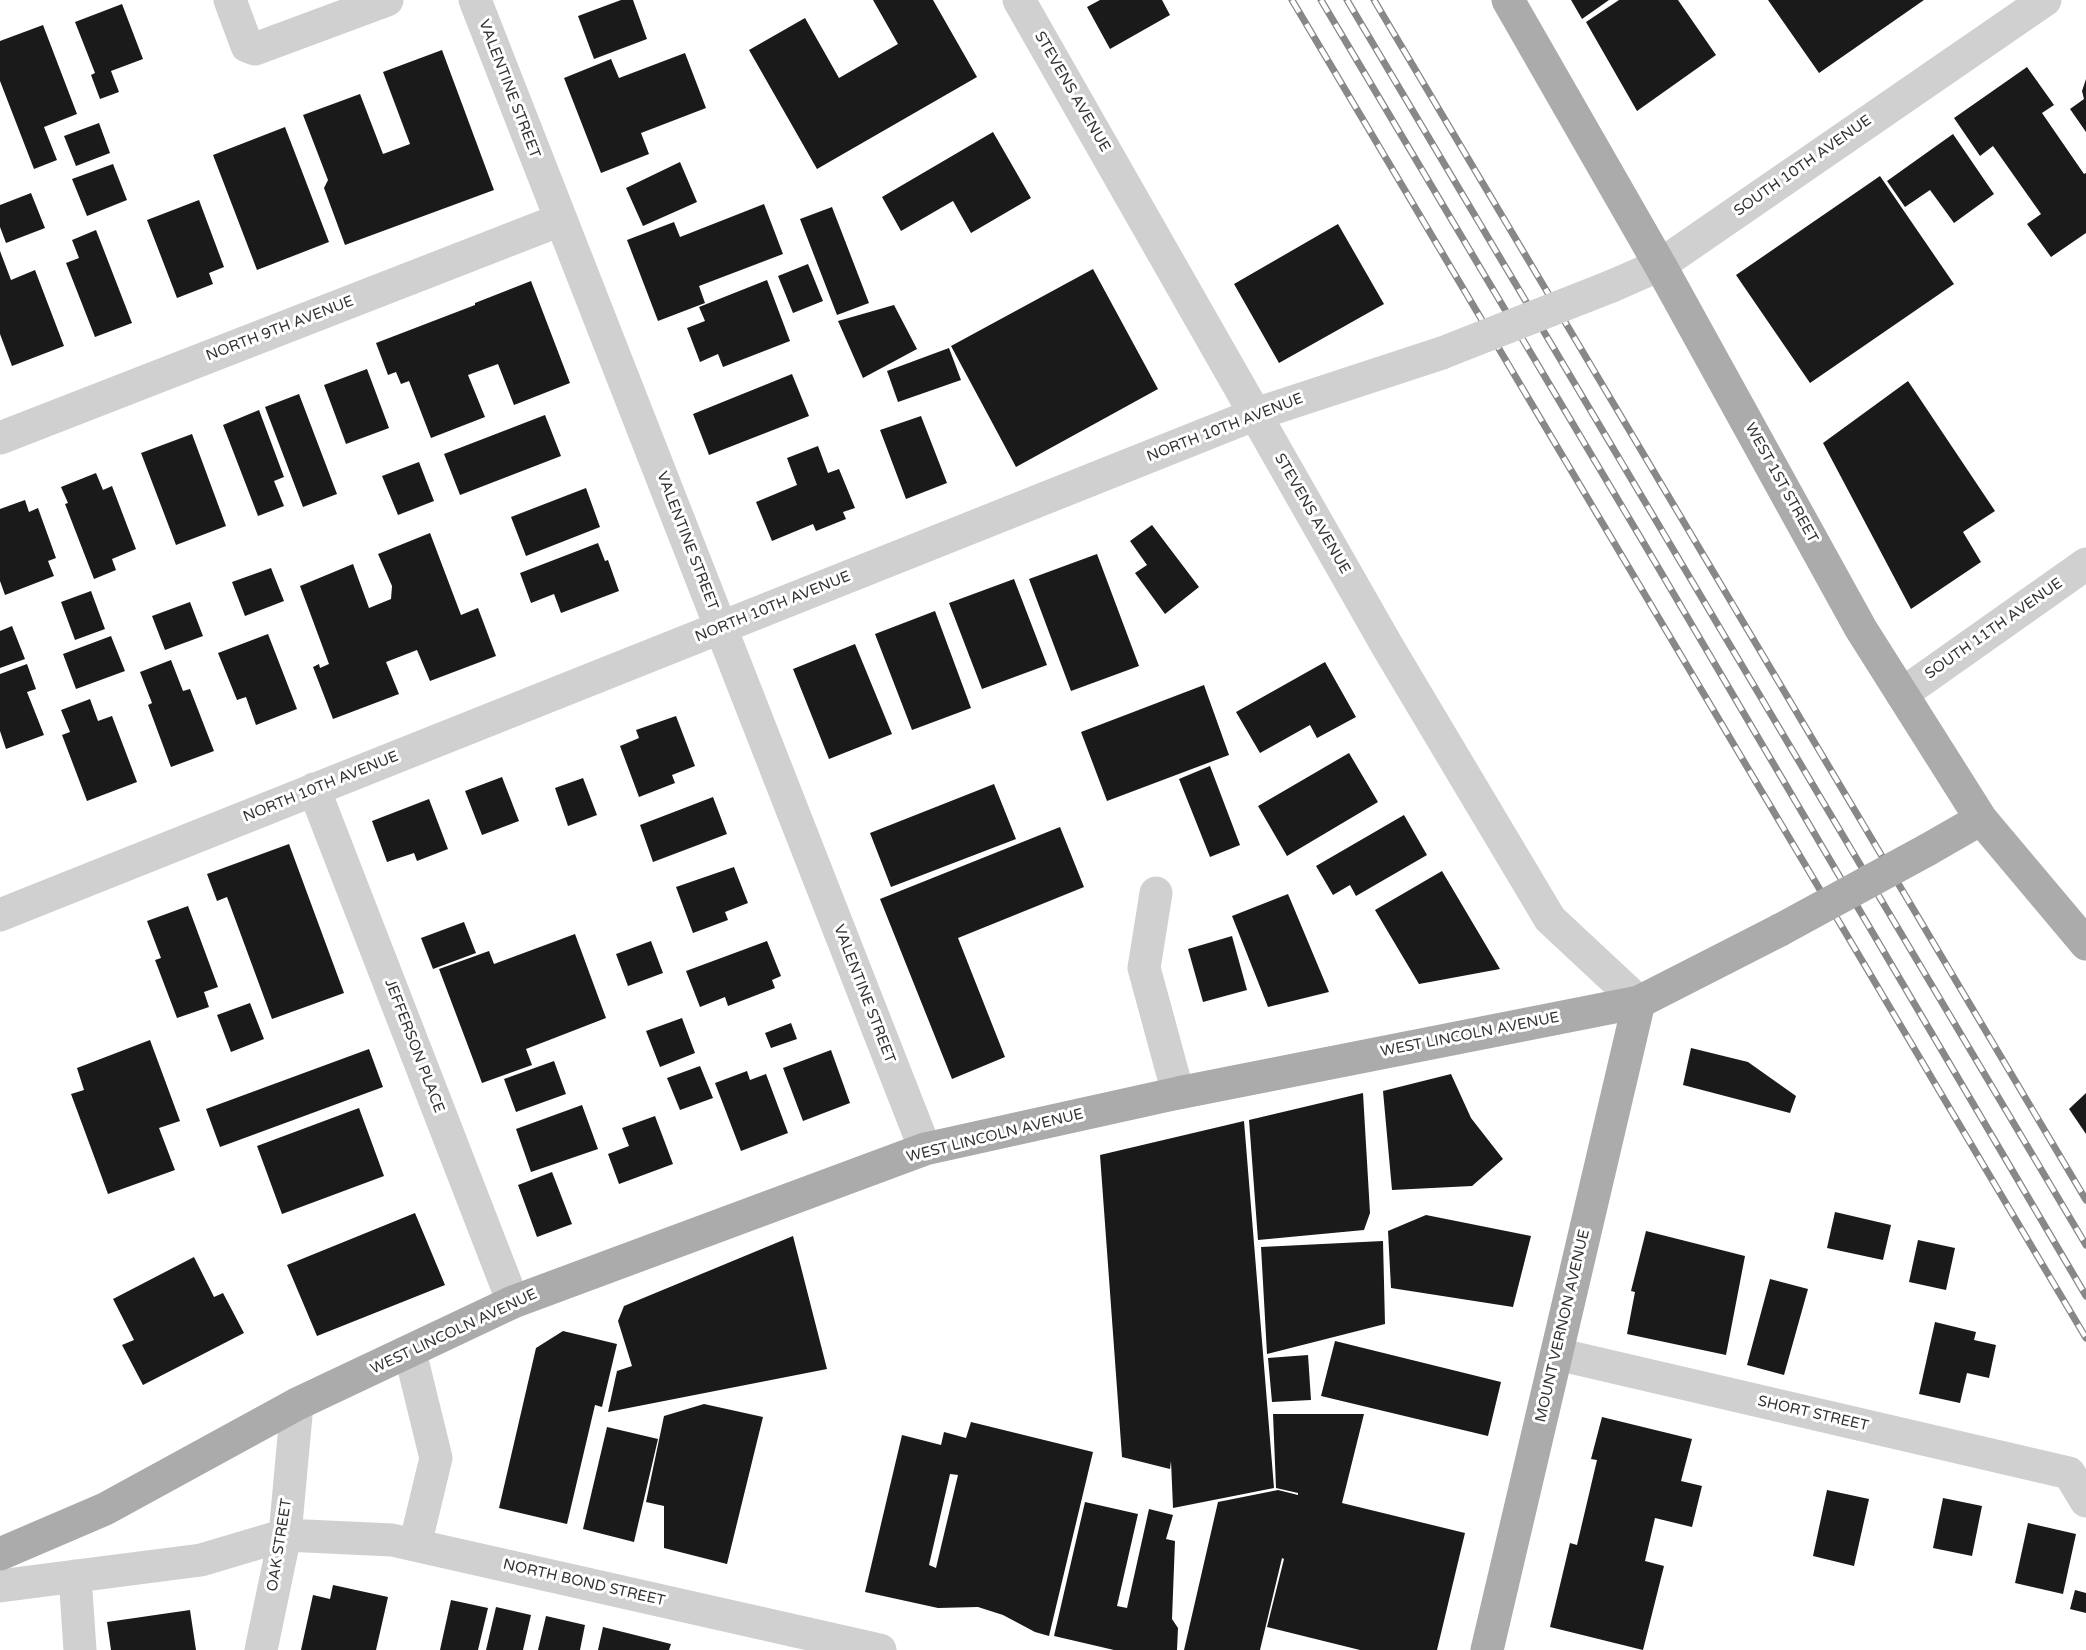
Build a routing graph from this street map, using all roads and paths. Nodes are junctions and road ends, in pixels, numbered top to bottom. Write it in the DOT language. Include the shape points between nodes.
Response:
graph roads {
  1 [pos="230,0"];
  2 [pos="387,0"];
  3 [pos="475,0"];
  4 [pos="1019,0"];
  5 [pos="1508,0"];
  6 [pos="2045,0"];
  7 [pos="560,220"];
  8 [pos="1660,265"];
  9 [pos="1550,310"];
  10 [pos="1256,414"];
  11 [pos="0,438"];
  12 [pos="2084,569"];
  13 [pos="721,628"];
  14 [pos="1902,694"];
  15 [pos="314,789"];
  16 [pos="1981,819"];
  17 [pos="1156,893"];
  18 [pos="0,915"];
  19 [pos="2086,944"];
  20 [pos="1639,1002"];
  21 [pos="1178,1094"];
  22 [pos="925,1149"];
  23 [pos="513,1302"];
  24 [pos="410,1352"];
  25 [pos="1557,1354"];
  26 [pos="297,1404"];
  27 [pos="2086,1501"];
  28 [pos="285,1535"];
  29 [pos="416,1545"];
  30 [pos="0,1554"];
  31 [pos="75,1576"];
  32 [pos="0,1586"];
  33 [pos="80,1650"];
  34 [pos="261,1650"];
  35 [pos="880,1650"];
  36 [pos="1487,1650"];
  1 -- 2 [label="street" via="247,46 255,49"];
  3 -- 7 [label="street, VALENTINE STREET"];
  4 -- 10 [label="street, STEVENS AVENUE"];
  5 -- 8 [label="main road, WEST 1ST STREET"];
  6 -- 8 [label="street, SOUTH 10TH AVENUE"];
  7 -- 11 [label="street, NORTH 9TH AVENUE"];
  7 -- 13 [label="street, VALENTINE STREET"];
  8 -- 9 [label="street, SOUTH 10TH AVENUE, bridge"];
  8 -- 14 [label="main road, WEST 1ST STREET"];
  9 -- 10 [label="street, NORTH 10TH AVENUE, bridge" via="1442,353"];
  10 -- 13 [label="street, NORTH 10TH AVENUE"];
  10 -- 20 [label="street, STEVENS AVENUE" via="1389,649 1550,919"];
  12 -- 14 [label="street, SOUTH 11TH AVENUE"];
  13 -- 15 [label="street, NORTH 10TH AVENUE"];
  13 -- 22 [label="street, VALENTINE STREET"];
  14 -- 16 [label="main road, WEST 1ST STREET"];
  15 -- 18 [label="street, NORTH 10TH AVENUE"];
  15 -- 23 [label="street, JEFFERSON PLACE"];
  16 -- 19 [label="main road, WEST 1ST STREET"];
  16 -- 20 [label="main road, WEST LINCOLN AVENUE, bridge" via="1780,930"];
  17 -- 21 [label="street" via="1144,968"];
  20 -- 21 [label="main road, WEST LINCOLN AVENUE"];
  20 -- 25 [label="main road, MOUNT VERNON AVENUE"];
  21 -- 22 [label="main road, WEST LINCOLN AVENUE"];
  22 -- 23 [label="main road, WEST LINCOLN AVENUE"];
  23 -- 24 [label="main road, WEST LINCOLN AVENUE"];
  24 -- 26 [label="main road, WEST LINCOLN AVENUE"];
  24 -- 29 [label="street" via="436,1458"];
  25 -- 27 [label="street, SHORT STREET" via="2069,1473"];
  25 -- 36 [label="main road, MOUNT VERNON AVENUE"];
  26 -- 28 [label="street, OAK STREET"];
  26 -- 30 [label="main road, WEST LINCOLN AVENUE" via="105,1509"];
  28 -- 29 [label="street, NORTH BOND STREET" via="392,1540"];
  28 -- 31 [label="street" via="201,1560"];
  28 -- 34 [label="street, OAK STREET"];
  29 -- 35 [label="street, NORTH BOND STREET"];
  31 -- 32 [label="street"];
  31 -- 33 [label="street"];
}
